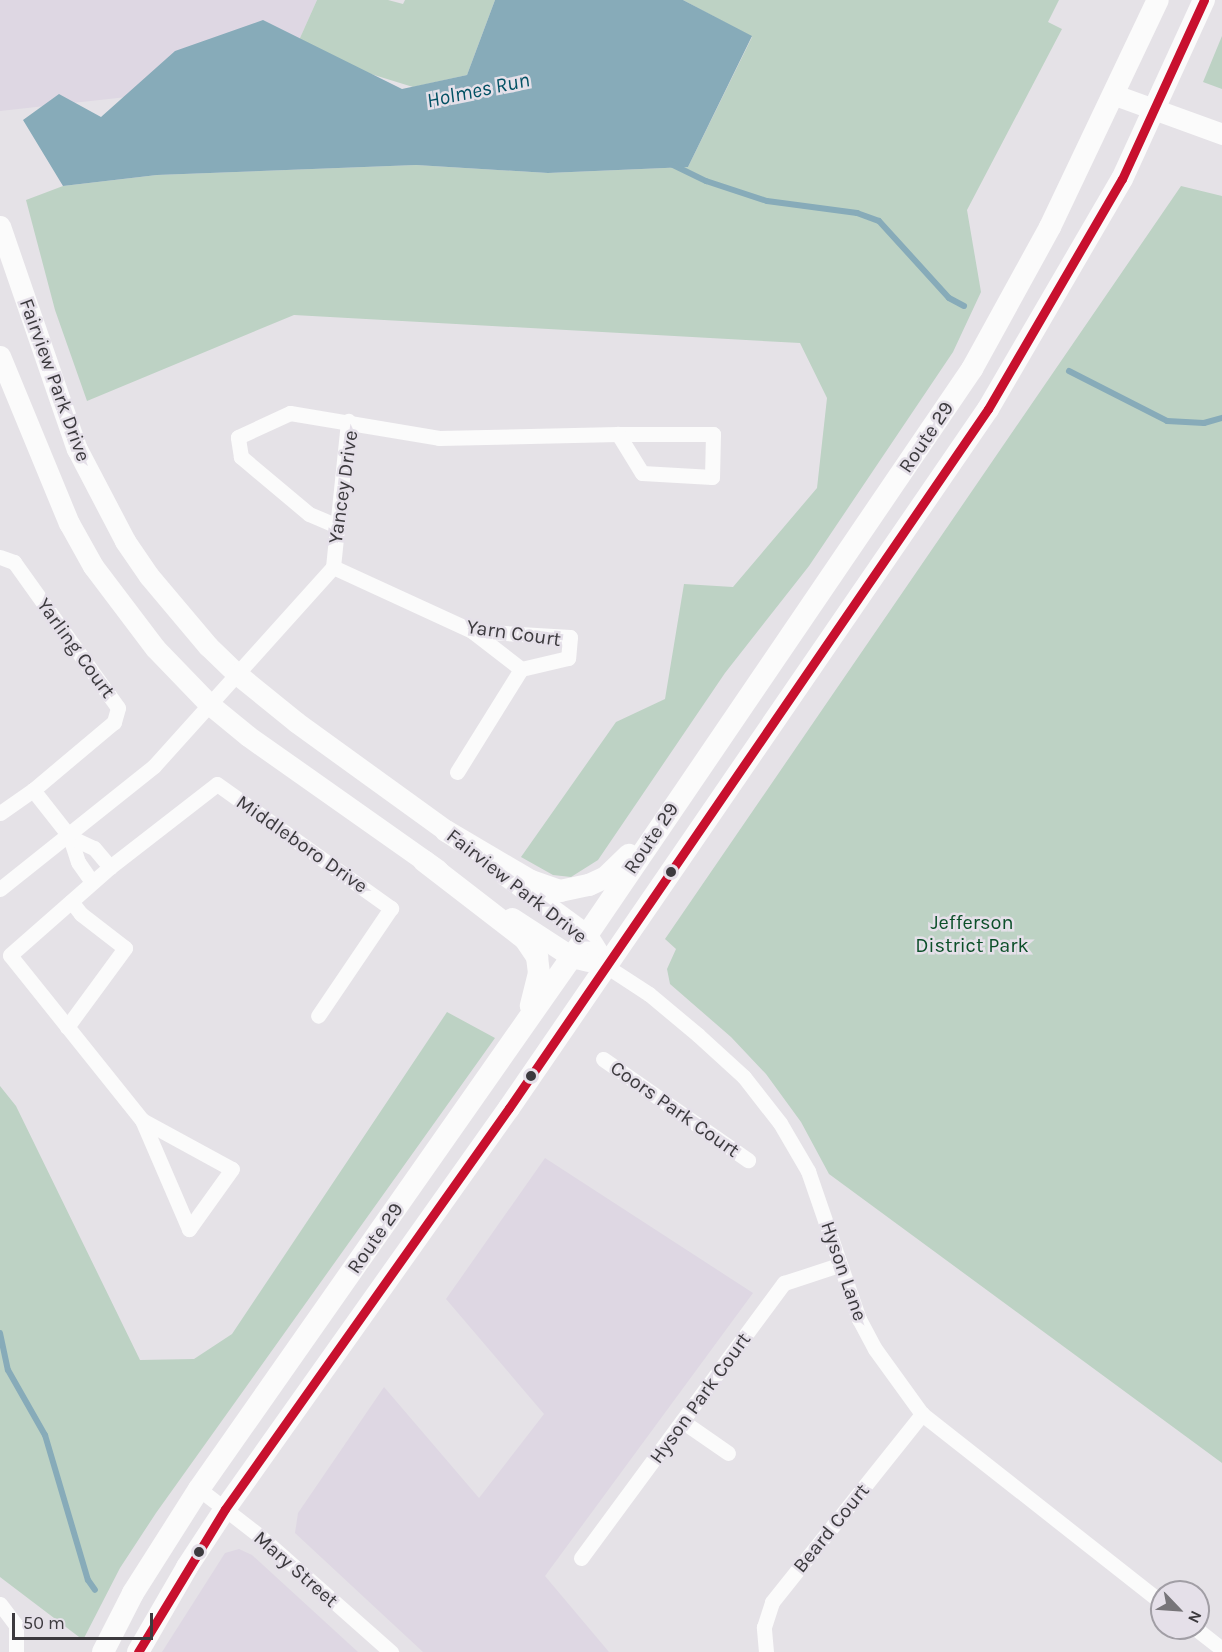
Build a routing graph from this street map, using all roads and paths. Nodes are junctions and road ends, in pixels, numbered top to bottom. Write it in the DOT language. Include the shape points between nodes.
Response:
graph roads {
  1 [pos="1158,0"];
  2 [pos="1204,0"];
  3 [pos="1115,95"];
  4 [pos="1156,110"];
  5 [pos="1222,134"];
  6 [pos="0,226"];
  7 [pos="0,356"];
  8 [pos="348,422"];
  9 [pos="618,434"];
  10 [pos="335,525"];
  11 [pos="0,558"];
  12 [pos="333,567"];
  13 [pos="472,631"];
  14 [pos="522,669"];
  15 [pos="237,674"];
  16 [pos="209,704"];
  17 [pos="457,772"];
  18 [pos="33,789"];
  19 [pos="668,811"];
  20 [pos="0,813"];
  21 [pos="446,831"];
  22 [pos="70,837"];
  23 [pos="424,861"];
  24 [pos="110,867"];
  25 [pos="92,882"];
  26 [pos="0,889"];
  27 [pos="71,901"];
  28 [pos="587,935"];
  29 [pos="572,957"];
  30 [pos="606,966"];
  31 [pos="318,1016"];
  32 [pos="67,1027"];
  33 [pos="519,1032"];
  34 [pos="603,1059"];
  35 [pos="141,1120"];
  36 [pos="748,1160"];
  37 [pos="839,1265"];
  38 [pos="922,1414"];
  39 [pos="682,1421"];
  40 [pos="728,1453"];
  41 [pos="199,1489"];
  42 [pos="225,1509"];
  43 [pos="581,1558"];
  44 [pos="1150,1594"];
  45 [pos="0,1604"];
  46 [pos="1210,1640"];
  47 [pos="1222,1649"];
  48 [pos="16,1652"];
  49 [pos="104,1652"];
  50 [pos="138,1652"];
  51 [pos="391,1652"];
  52 [pos="766,1652"];
  1 -- 3 [label="main road, Route 29"];
  2 -- 4 [label="main road, Route 29"];
  3 -- 4 [label="main road"];
  3 -- 19 [label="main road, Route 29" via="1016,295 972,369"];
  4 -- 5 [label="main road"];
  4 -- 30 [label="main road, Route 29" via="1080,256 988,409"];
  6 -- 15 [label="main road, Fairview Park Drive" via="77,448 103,502 149,576 184,620"];
  7 -- 16 [label="main road, Fairview Park Drive" via="46,475 93,566 155,648"];
  8 -- 9 [label="street, Yancey Drive" via="438,438"];
  8 -- 10 [label="street, Yancey Drive"];
  8 -- 10 [label="street" via="291,413 238,437 241,457 309,514"];
  9 -- 9 [label="street, Yancey Drive" via="713,434 712,477 642,473"];
  10 -- 12 [label="street, Yancey Drive"];
  11 -- 18 [label="street, Yarling Court" via="14,562 118,708 114,722"];
  12 -- 13 [label="street, Yarn Court"];
  12 -- 15 [label="street, Yancey Drive"];
  13 -- 14 [label="street"];
  13 -- 14 [label="street, Yarn Court" via="570,637 568,658"];
  14 -- 17 [label="street"];
  15 -- 16 [label="street, Yancey Drive"];
  15 -- 21 [label="main road, Fairview Park Drive"];
  16 -- 22 [label="street, Yancey Drive" via="154,766"];
  16 -- 23 [label="main road, Fairview Park Drive" via="291,768"];
  18 -- 20 [label="street, Yarling Court"];
  18 -- 22 [label="street"];
  19 -- 21 [label="main road" via="606,877 574,890 560,891 531,881"];
  19 -- 28 [label="main road, Route 29"];
  21 -- 28 [label="main road, Fairview Park Drive"];
  22 -- 24 [label="street" via="94,848"];
  22 -- 25 [label="street" via="78,862"];
  22 -- 26 [label="street, Yancey Drive"];
  23 -- 29 [label="main road, Fairview Park Drive"];
  23 -- 33 [label="main road" via="525,939 537,957 538,988"];
  24 -- 25 [label="street"];
  24 -- 31 [label="street, Middleboro Drive" via="217,784 382,901 391,908"];
  25 -- 27 [label="street"];
  27 -- 32 [label="street" via="81,914 125,948"];
  27 -- 32 [label="street" via="9,955"];
  28 -- 29 [label="main road, Route 29"];
  28 -- 30 [label="main road, Fairview Park Drive"];
  29 -- 30 [label="main road, Fairview Park Drive"];
  29 -- 33 [label="main road, Route 29"];
  30 -- 37 [label="street, Hyson Lane" via="649,994 728,1063 780,1123 808,1171"];
  30 -- 42 [label="main road, Route 29"];
  32 -- 35 [label="street"];
  33 -- 41 [label="main road, Route 29"];
  34 -- 36 [label="street, Coors Park Court"];
  35 -- 35 [label="street" via="232,1169 189,1229 179,1207"];
  37 -- 38 [label="street, Hyson Lane" via="875,1349"];
  37 -- 39 [label="street, Hyson Park Court" via="784,1283"];
  38 -- 44 [label="street, Hyson Lane"];
  38 -- 52 [label="street, Beard Court" via="772,1602 764,1627"];
  39 -- 40 [label="street"];
  39 -- 43 [label="street, Hyson Park Court"];
  41 -- 42 [label="street, Mary Street"];
  41 -- 49 [label="main road, Route 29" via="133,1593"];
  42 -- 50 [label="main road, Route 29"];
  42 -- 51 [label="street, Mary Street"];
  45 -- 48 [label="street" via="16,1625"];
  46 -- 47 [label="street"];
}
